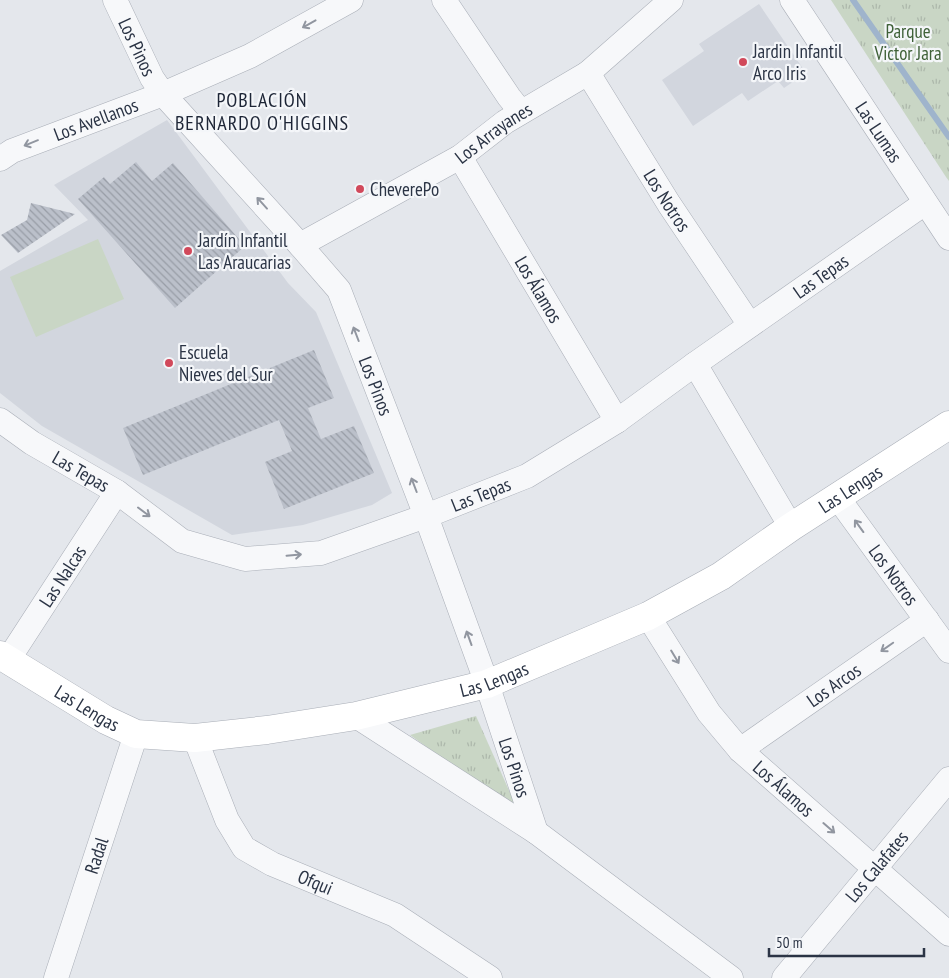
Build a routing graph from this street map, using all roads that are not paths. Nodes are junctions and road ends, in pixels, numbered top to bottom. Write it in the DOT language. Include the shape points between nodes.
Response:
graph roads {
  1 [pos="114,0"];
  2 [pos="351,0"];
  3 [pos="444,0"];
  4 [pos="672,0"];
  5 [pos="792,0"];
  6 [pos="588,73"];
  7 [pos="163,94"];
  8 [pos="521,112"];
  9 [pos="460,157"];
  10 [pos="0,159"];
  11 [pos="924,203"];
  12 [pos="949,238"];
  13 [pos="300,245"];
  14 [pos="750,325"];
  15 [pos="695,364"];
  16 [pos="0,420"];
  17 [pos="617,421"];
  18 [pos="949,425"];
  19 [pos="117,492"];
  20 [pos="838,498"];
  21 [pos="426,516"];
  22 [pos="791,527"];
  23 [pos="648,616"];
  24 [pos="927,620"];
  25 [pos="949,651"];
  26 [pos="4,657"];
  27 [pos="487,684"];
  28 [pos="356,716"];
  29 [pos="136,734"];
  30 [pos="195,738"];
  31 [pos="740,750"];
  32 [pos="949,779"];
  33 [pos="536,832"];
  34 [pos="875,869"];
  35 [pos="949,934"];
  36 [pos="56,978"];
  37 [pos="490,978"];
  38 [pos="731,978"];
  39 [pos="784,978"];
  1 -- 7 [label="street, Los Pinos"];
  2 -- 7 [label="street, Los Avellanos, one-way" via="250,56"];
  3 -- 8 [label="street"];
  4 -- 6 [label="street, Los Arrayanes"];
  5 -- 11 [label="street, Las Lumas"];
  6 -- 8 [label="street, Los Arrayanes"];
  6 -- 14 [label="street, Los Notros" via="669,204"];
  7 -- 10 [label="street, Los Avellanos, one-way" via="63,130"];
  13 -- 7 [label="street, Los Pinos, one-way"];
  8 -- 9 [label="street, Los Arrayanes"];
  9 -- 13 [label="street, Los Arrayanes"];
  9 -- 17 [label="street, Los Álamos"];
  11 -- 12 [label="street, Las Lumas"];
  11 -- 14 [label="street, Las Tepas"];
  21 -- 13 [label="street, Los Pinos, one-way" via="339,290"];
  14 -- 15 [label="street, Las Tepas"];
  15 -- 17 [label="street, Las Tepas"];
  15 -- 22 [label="street"];
  16 -- 19 [label="street, Las Tepas" via="32,443"];
  17 -- 21 [label="street, Las Tepas" via="528,476"];
  18 -- 20 [label="street, Las Lengas"];
  19 -- 21 [label="street, Las Tepas, one-way" via="182,541 245,560 321,553"];
  19 -- 26 [label="street, Las Nalcas"];
  20 -- 22 [label="street, Las Lengas"];
  24 -- 20 [label="street, Los Notros, one-way"];
  27 -- 21 [label="street, Los Pinos, one-way"];
  22 -- 23 [label="street, Las Lengas" via="721,576"];
  23 -- 27 [label="street, Las Lengas"];
  23 -- 31 [label="street, Los Álamos, one-way" via="709,713"];
  24 -- 25 [label="street, Los Notros"];
  24 -- 31 [label="street, Los Arcos, one-way"];
  26 -- 29 [label="street, Las Lengas" via="106,720"];
  27 -- 28 [label="street, Las Lengas"];
  27 -- 33 [label="street, Los Pinos"];
  28 -- 30 [label="street, Las Lengas"];
  28 -- 33 [label="street, Los Pinos"];
  29 -- 30 [label="street, Las Lengas"];
  29 -- 36 [label="street, Radal"];
  30 -- 37 [label="street, Ofqui" via="227,820 244,848 272,864 395,915"];
  31 -- 34 [label="street, Los Álamos, one-way"];
  32 -- 34 [label="street, Los Calafates"];
  33 -- 38 [label="street, Los Pinos"];
  34 -- 35 [label="street, Los Álamos"];
  34 -- 39 [label="street, Los Calafates"];
}
